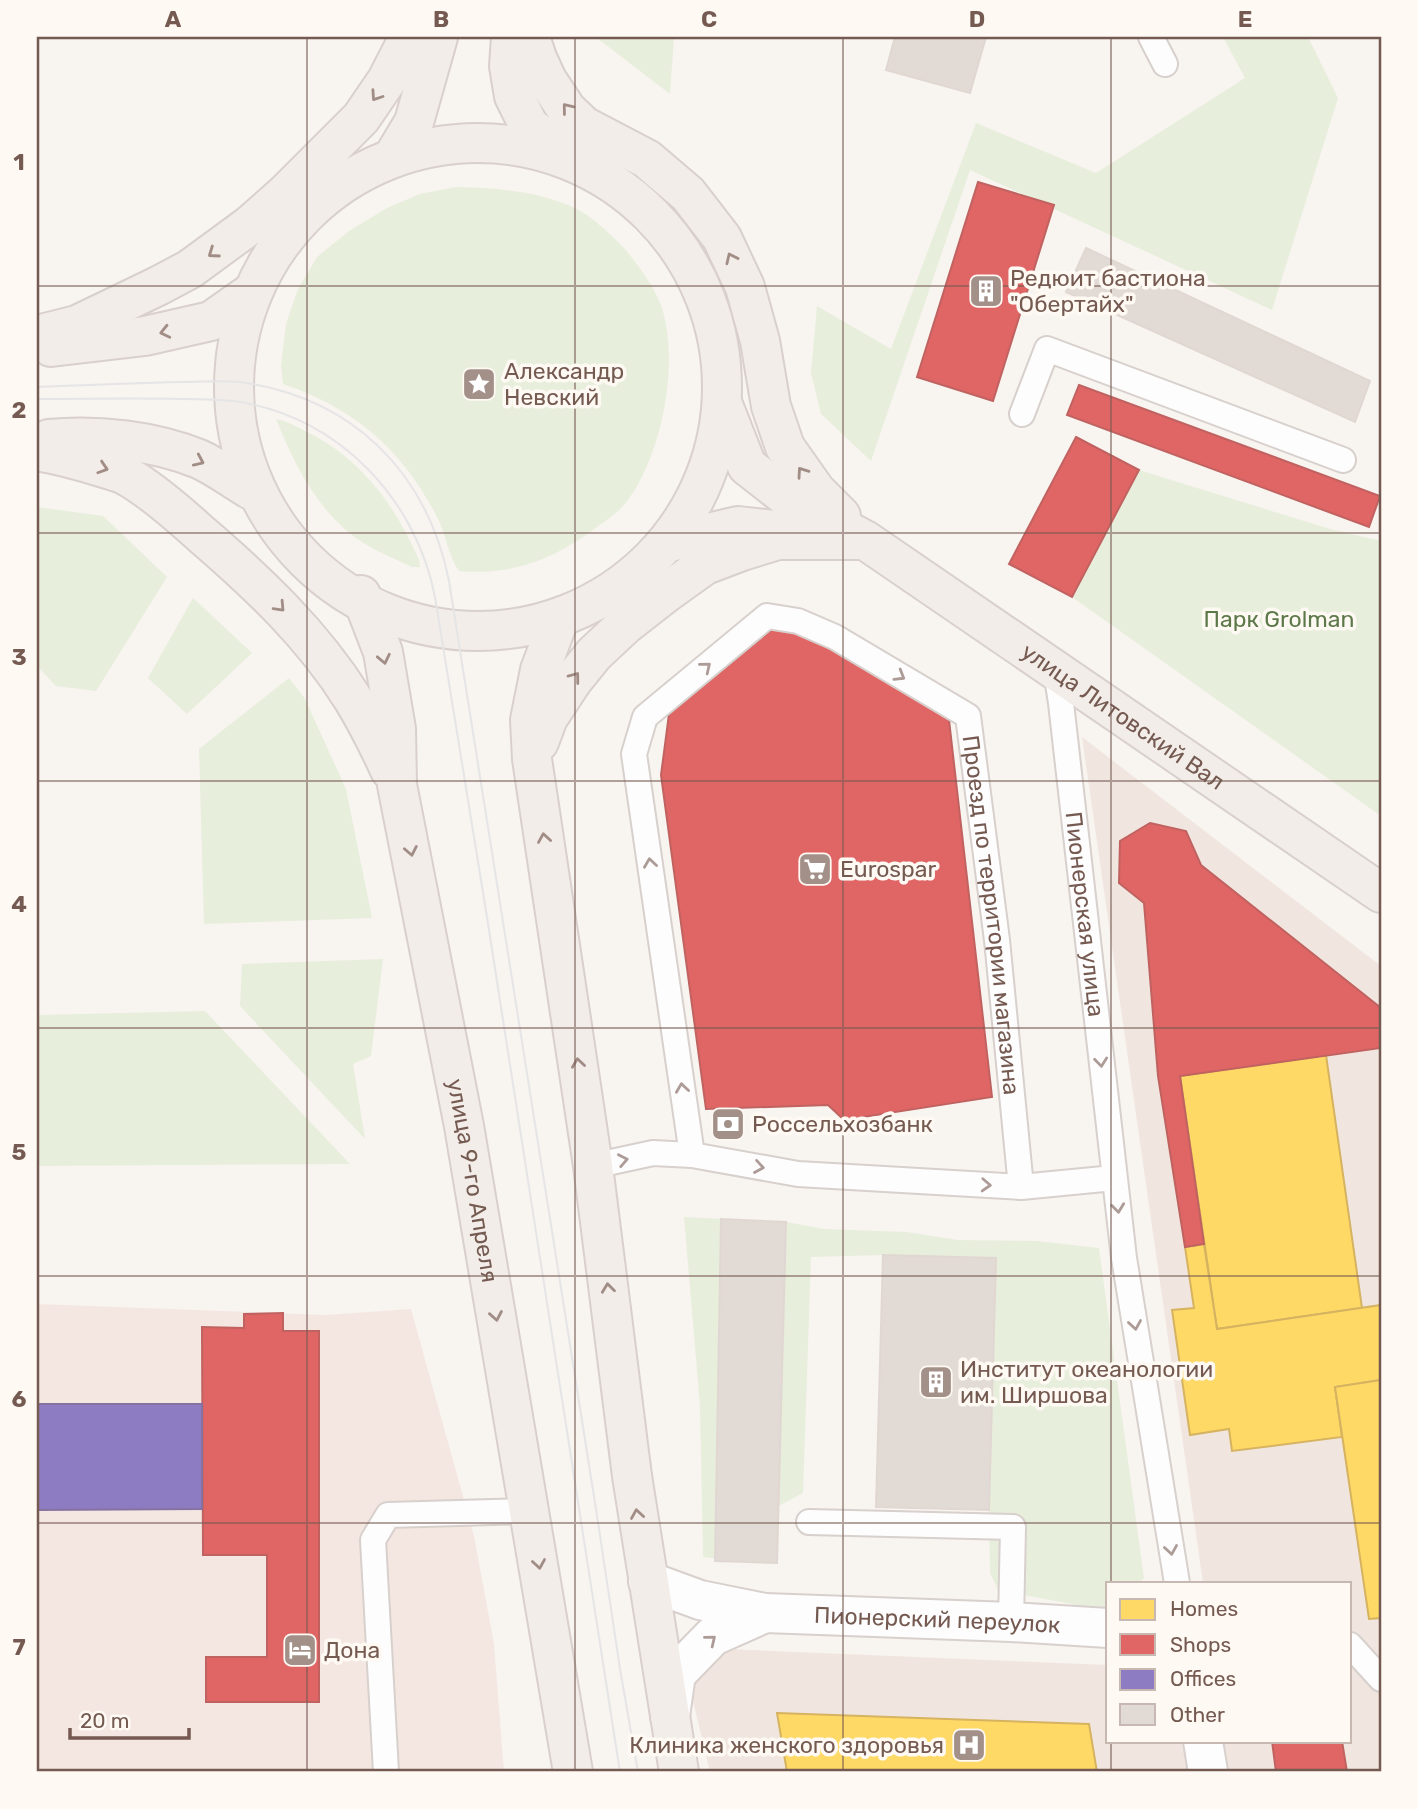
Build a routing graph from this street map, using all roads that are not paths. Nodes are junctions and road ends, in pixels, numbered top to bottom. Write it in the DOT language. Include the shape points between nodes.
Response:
graph roads {
  1 [pos="409,37"];
  2 [pos="438,37"];
  3 [pos="511,37"];
  4 [pos="530,37"];
  5 [pos="1151,37"];
  6 [pos="1165,64"];
  7 [pos="393,157"];
  8 [pos="578,163"];
  9 [pos="248,295"];
  10 [pos="37,335"];
  11 [pos="37,348"];
  12 [pos="723,403"];
  13 [pos="1022,414"];
  14 [pos="37,440"];
  15 [pos="37,451"];
  16 [pos="1343,460"];
  17 [pos="251,490"];
  18 [pos="865,540"];
  19 [pos="670,542"];
  20 [pos="361,595"];
  21 [pos="558,622"];
  22 [pos="1056,671"];
  23 [pos="532,759"];
  24 [pos="397,785"];
  25 [pos="1381,893"];
  26 [pos="692,1155"];
  27 [pos="593,1166"];
  28 [pos="1113,1168"];
  29 [pos="1021,1186"];
  30 [pos="530,1511"];
  31 [pos="809,1522"];
  32 [pos="648,1581"];
  33 [pos="1177,1582"];
  34 [pos="765,1613"];
  35 [pos="1011,1622"];
  36 [pos="1106,1628"];
  37 [pos="1352,1647"];
  38 [pos="1381,1679"];
  39 [pos="670,1717"];
  40 [pos="1203,1742"];
  41 [pos="386,1772"];
  42 [pos="573,1772"];
  43 [pos="679,1772"];
  44 [pos="1209,1772"];
  1 -- 10 [label="main road, one-way" via="361,118 250,225 190,269 158,286 77,324"];
  2 -- 7 [label="main road" via="414,122"];
  3 -- 8 [label="main road" via="514,96 529,127"];
  18 -- 4 [label="main road, one-way" via="816,491 785,447 771,406 745,287 722,238 688,194 647,159 584,127 567,110 547,80"];
  5 -- 6 [label="lane"];
  7 -- 8 [label="main road" via="448,145 496,144"];
  7 -- 9 [label="main road" via="311,206 280,241"];
  8 -- 12 [label="main road" via="658,220 687,259 708,303 716,335"];
  9 -- 11 [label="main road, one-way" via="211,321 145,336"];
  9 -- 17 [label="main road" via="234,350 233,382"];
  12 -- 18 [label="main road, улица Литовский Вал" via="747,466 793,502"];
  12 -- 19 [label="main road" via="714,458 700,494"];
  13 -- 16 [label="lane" via="1047,349"];
  14 -- 17 [label="main road, one-way" via="139,441 200,460"];
  15 -- 24 [label="main road, one-way" via="124,475 159,499 269,595 353,698"];
  17 -- 20 [label="main road" via="299,544"];
  18 -- 19 [label="main road, улица Литовский Вал" via="738,526"];
  18 -- 22 [label="main road, улица Литовский Вал"];
  23 -- 18 [label="main road, one-way" via="548,718 594,653 705,565 778,540"];
  19 -- 21 [label="main road" via="640,571"];
  20 -- 21 [label="main road" via="415,623 458,636"];
  20 -- 24 [label="main road, улица 9-го Апреля, one-way" via="383,652 396,729"];
  21 -- 23 [label="main road" via="540,670 530,720"];
  22 -- 25 [label="main road, улица Литовский Вал"];
  22 -- 28 [label="lane, Пионерская улица, one-way"];
  27 -- 23 [label="main road, one-way"];
  24 -- 30 [label="main road, улица 9-го Апреля, one-way" via="464,1126"];
  27 -- 26 [label="lane, one-way" via="653,1153"];
  26 -- 29 [label="lane, one-way" via="798,1174"];
  26 -- 29 [label="lane, Проезд по территории магазина, one-way" via="634,754 645,717 767,615 798,621 835,637 968,716 997,940"];
  32 -- 27 [label="main road, one-way"];
  28 -- 29 [label="lane"];
  28 -- 33 [label="lane, Пионерская улица, one-way"];
  30 -- 41 [label="lane" via="388,1515 373,1539"];
  30 -- 42 [label="main road, улица 9-го Апреля, one-way"];
  31 -- 35 [label="lane" via="1013,1527"];
  32 -- 34 [label="street, Пионерский переулок" via="700,1600"];
  32 -- 39 [label="main road"];
  34 -- 35 [label="street, Пионерский переулок"];
  39 -- 34 [label="street, Пионерский переулок, one-way" via="677,1674 713,1636"];
  35 -- 36 [label="street, Пионерский переулок"];
  37 -- 38 [label="lane"];
  39 -- 43 [label="main road"];
  40 -- 44 [label="street"];
}
